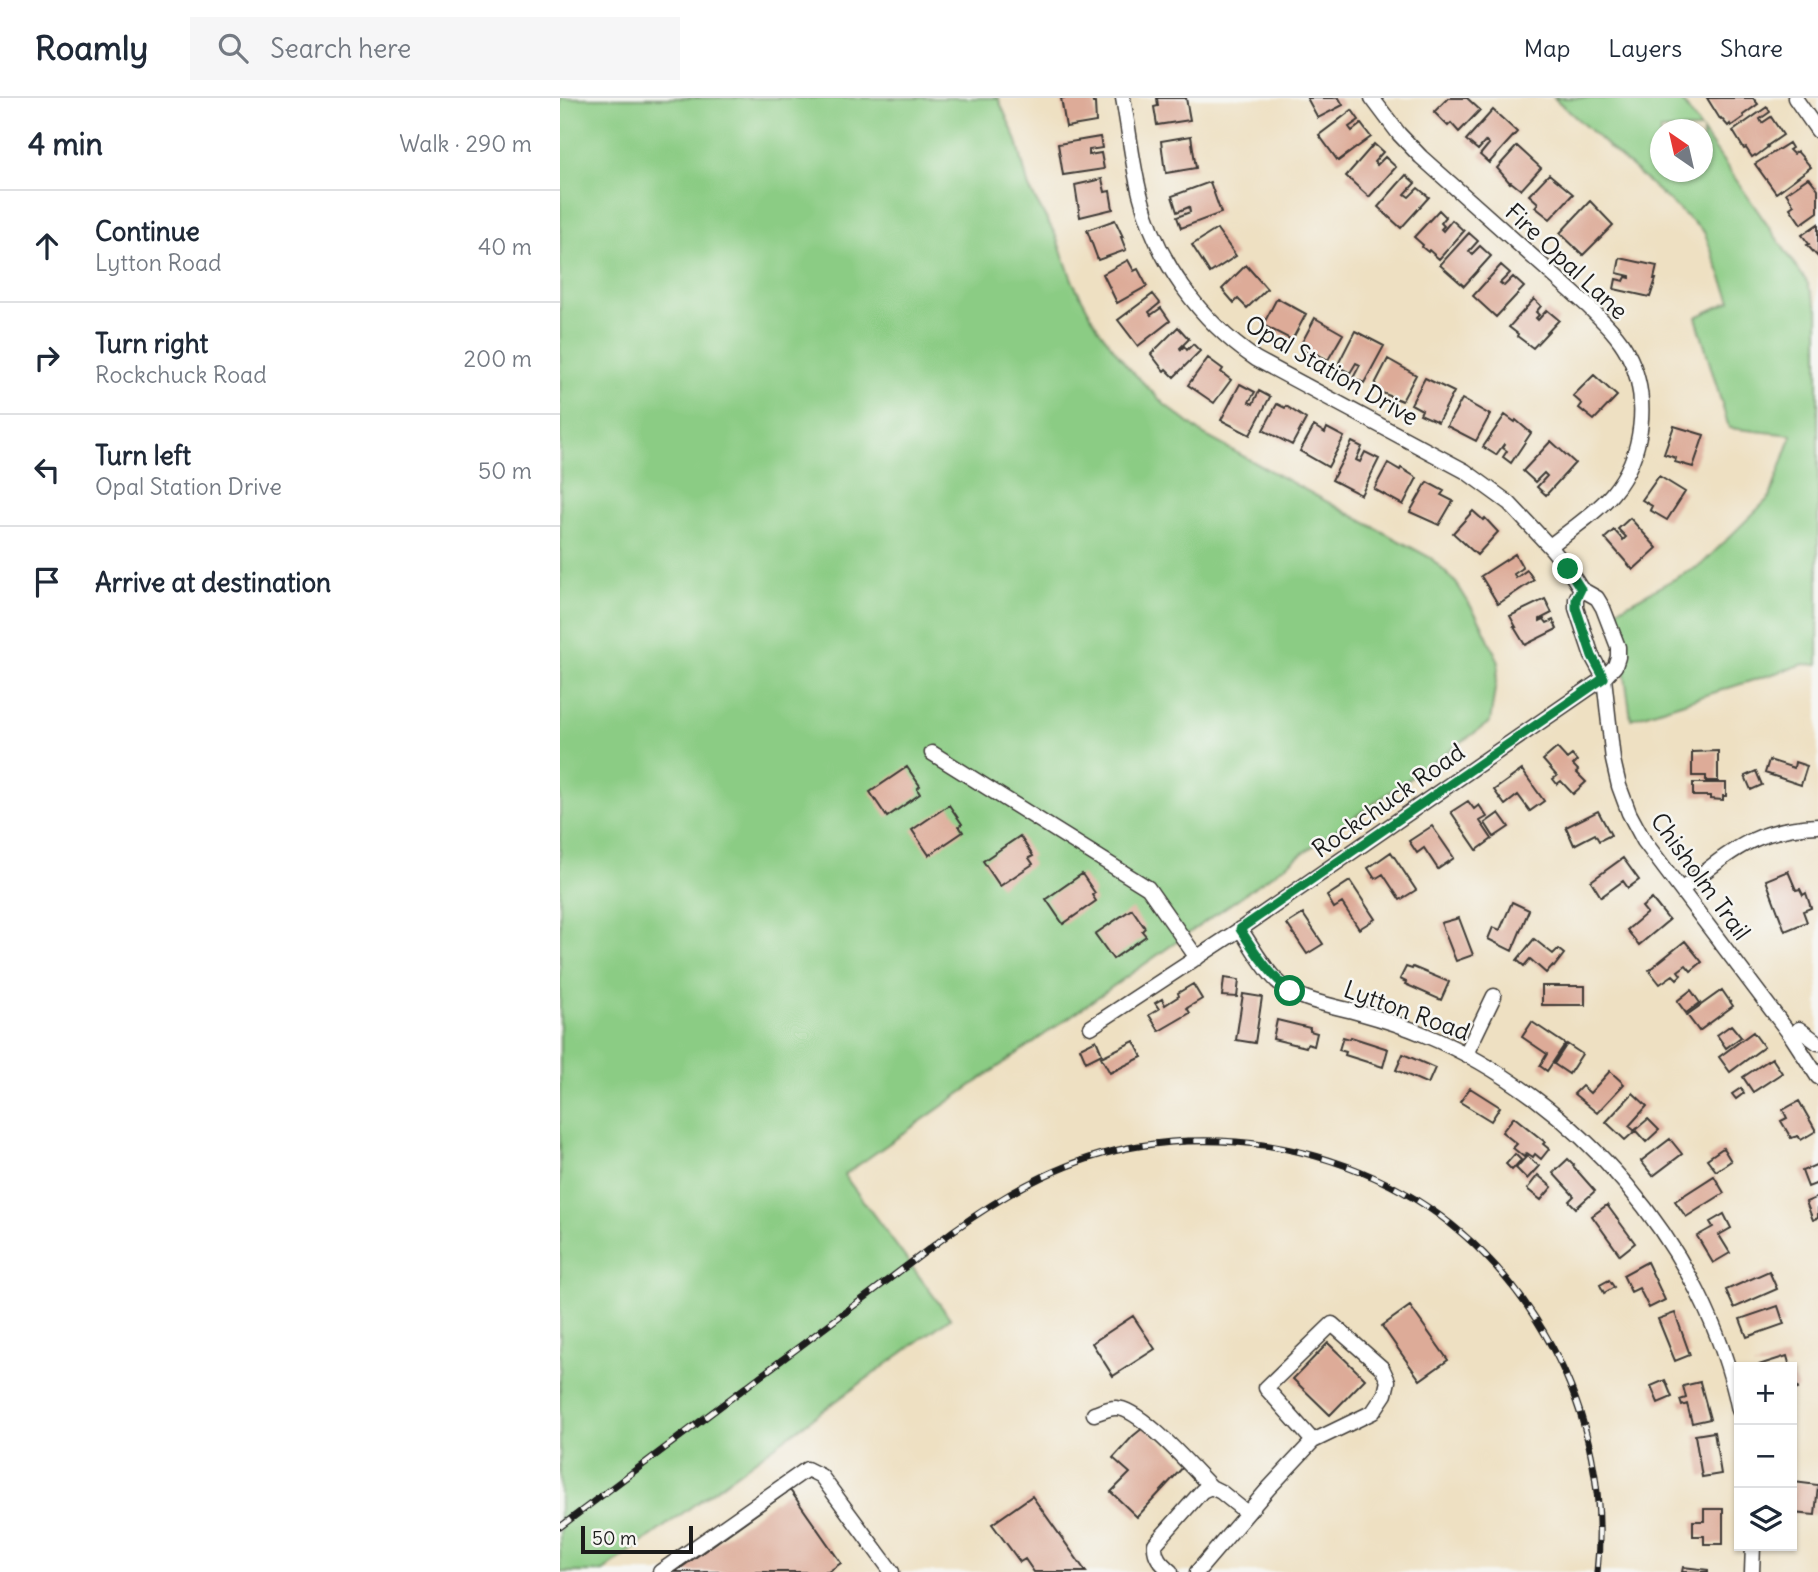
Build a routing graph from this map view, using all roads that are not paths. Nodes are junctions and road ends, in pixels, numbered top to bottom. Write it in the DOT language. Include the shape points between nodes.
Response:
graph roads {
  1 [pos="1123,98"];
  2 [pos="1373,98"];
  3 [pos="1795,98"];
  4 [pos="1818,131"];
  5 [pos="1550,546"];
  6 [pos="1581,589"];
  7 [pos="1604,678"];
  8 [pos="932,753"];
  9 [pos="1818,826"];
  10 [pos="1681,890"];
  11 [pos="1240,929"];
  12 [pos="1197,958"];
  13 [pos="1494,996"];
  14 [pos="1091,1027"];
  15 [pos="1792,1037"];
  16 [pos="1818,1044"];
  17 [pos="1466,1054"];
  18 [pos="1818,1077"];
  19 [pos="1734,1391"];
  20 [pos="1094,1414"];
  21 [pos="1313,1441"];
  22 [pos="1211,1487"];
  23 [pos="1247,1513"];
  24 [pos="1753,1551"];
  25 [pos="660,1572"];
  26 [pos="892,1572"];
  27 [pos="1171,1572"];
  28 [pos="1197,1572"];
  29 [pos="1752,1572"];
  1 -- 5 [label="street, Opal Station Drive" via="1148,221 1178,280 1215,326 1256,359 1476,478 1509,502"];
  2 -- 5 [label="street, Fire Opal Lane" via="1421,157 1608,326 1634,369 1642,412 1639,437 1624,477 1610,496"];
  3 -- 4 [label="street"];
  5 -- 6 [label="street, Opal Station Drive"];
  6 -- 7 [label="street" via="1576,608"];
  6 -- 7 [label="street, Opal Station Drive" via="1597,598 1618,648 1615,666"];
  7 -- 10 [label="street, Chisholm Trail" via="1619,786 1644,841"];
  7 -- 11 [label="street, Rockchuck Road"];
  8 -- 12 [label="street" via="1148,888"];
  9 -- 10 [label="street" via="1794,827 1753,839"];
  10 -- 15 [label="street, Chisholm Trail"];
  11 -- 12 [label="street, Rockchuck Road"];
  11 -- 17 [label="street, Lytton Road" via="1267,969 1290,991 1381,1019"];
  12 -- 14 [label="street, Rockchuck Road"];
  13 -- 17 [label="street"];
  15 -- 16 [label="street" via="1799,1029"];
  15 -- 18 [label="street, Chisholm Trail"];
  17 -- 19 [label="street, Lytton Road" via="1570,1126 1640,1201 1667,1238 1706,1310"];
  20 -- 22 [label="street" via="1117,1408 1137,1416"];
  21 -- 21 [label="street" via="1266,1388 1332,1324 1382,1368 1388,1381 1373,1412"];
  21 -- 23 [label="street"];
  22 -- 23 [label="street"];
  22 -- 27 [label="street" via="1202,1491 1155,1544 1154,1552"];
  23 -- 28 [label="street"];
  24 -- 29 [label="street"];
  25 -- 26 [label="street" via="807,1469 821,1476"];
}
